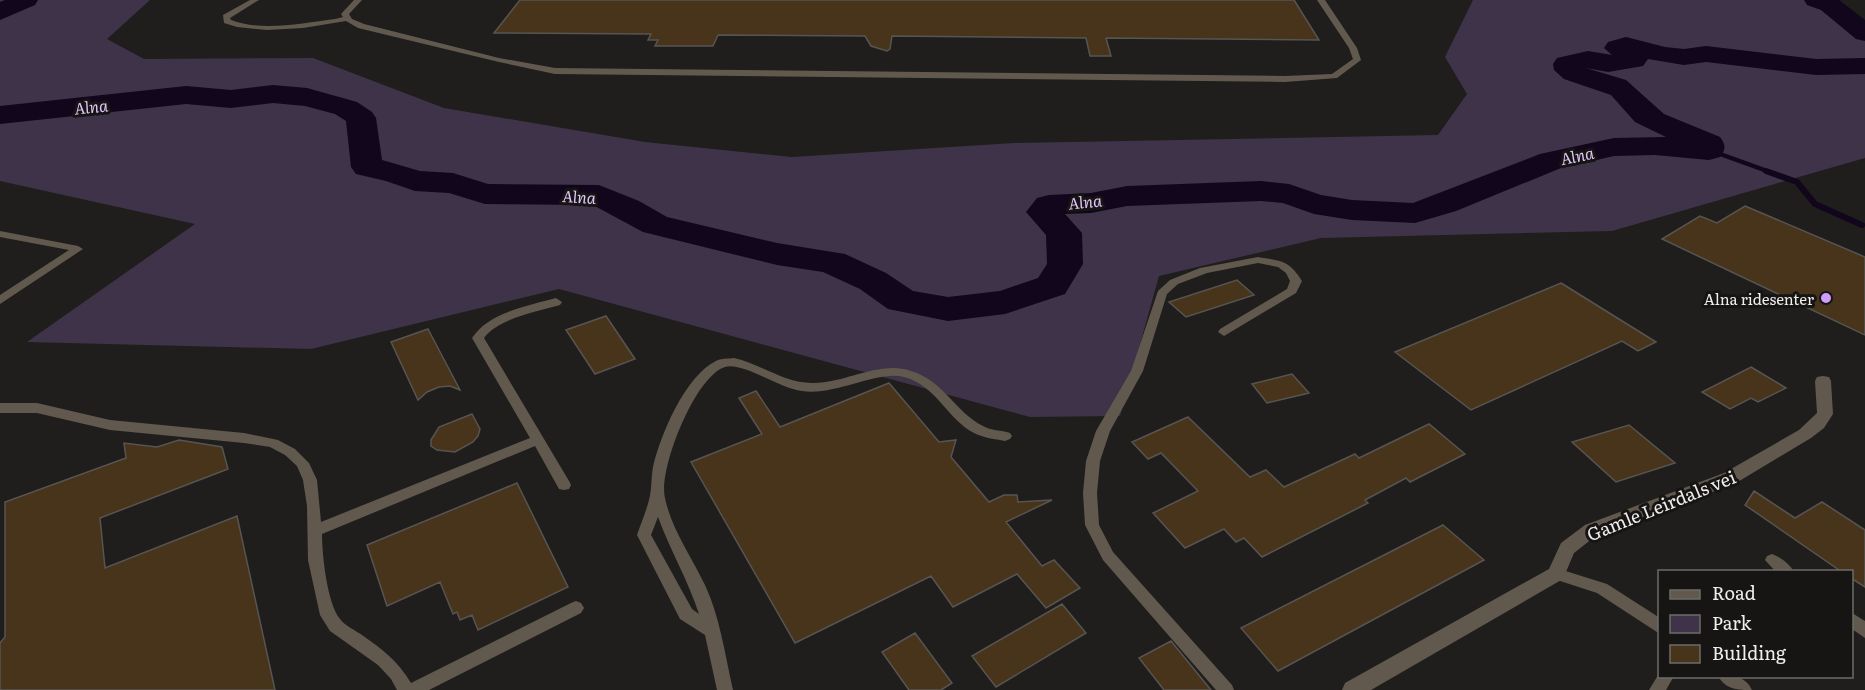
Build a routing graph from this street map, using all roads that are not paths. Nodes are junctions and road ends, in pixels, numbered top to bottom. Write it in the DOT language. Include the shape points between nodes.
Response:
graph roads {
  1 [pos="255,0"];
  2 [pos="358,0"];
  3 [pos="1322,0"];
  4 [pos="346,18"];
  5 [pos="0,234"];
  6 [pos="0,300"];
  7 [pos="556,302"];
  8 [pos="1224,332"];
  9 [pos="1823,381"];
  10 [pos="0,408"];
  11 [pos="1005,436"];
  12 [pos="537,440"];
  13 [pos="564,485"];
  14 [pos="657,497"];
  15 [pos="314,531"];
  16 [pos="1772,560"];
  17 [pos="1784,570"];
  18 [pos="1556,574"];
  19 [pos="576,608"];
  20 [pos="1853,622"];
  21 [pos="1658,626"];
  22 [pos="712,631"];
  23 [pos="1865,631"];
  24 [pos="1729,678"];
  25 [pos="406,690"];
  26 [pos="413,690"];
  27 [pos="725,690"];
  28 [pos="1226,690"];
  29 [pos="1352,690"];
  30 [pos="1744,690"];
  1 -- 4 [label="lane" via="230,13 227,21 264,27"];
  2 -- 4 [label="lane" via="348,9"];
  3 -- 4 [label="lane" via="1357,60 1334,76 1285,79 572,72 499,60 361,26"];
  5 -- 6 [label="lane" via="78,249"];
  7 -- 12 [label="lane" via="496,322 478,338"];
  8 -- 28 [label="lane" via="1292,291 1296,281 1290,271 1281,264 1258,260 1204,270 1174,282 1162,293 1137,371 1103,431 1093,461 1090,493 1092,525 1108,556"];
  9 -- 18 [label="street, Gamle Leirdals vei" via="1825,414 1805,434 1730,478 1591,530 1567,548"];
  10 -- 15 [label="lane" via="37,408 110,425 273,443 302,463 310,480"];
  11 -- 14 [label="lane" via="975,429 929,382 913,375 892,371 824,388 792,385 731,361 717,365 687,398 660,467"];
  12 -- 13 [label="lane"];
  12 -- 15 [label="lane"];
  14 -- 22 [label="lane" via="676,546 698,587"];
  14 -- 22 [label="lane" via="644,535 686,614"];
  15 -- 25 [label="lane" via="315,560 328,615 336,626 384,660"];
  16 -- 17 [label="lane"];
  18 -- 21 [label="lane" via="1602,588"];
  18 -- 29 [label="street"];
  19 -- 26 [label="lane"];
  20 -- 23 [label="lane"];
  22 -- 27 [label="lane"];
  24 -- 30 [label="lane"];
}
